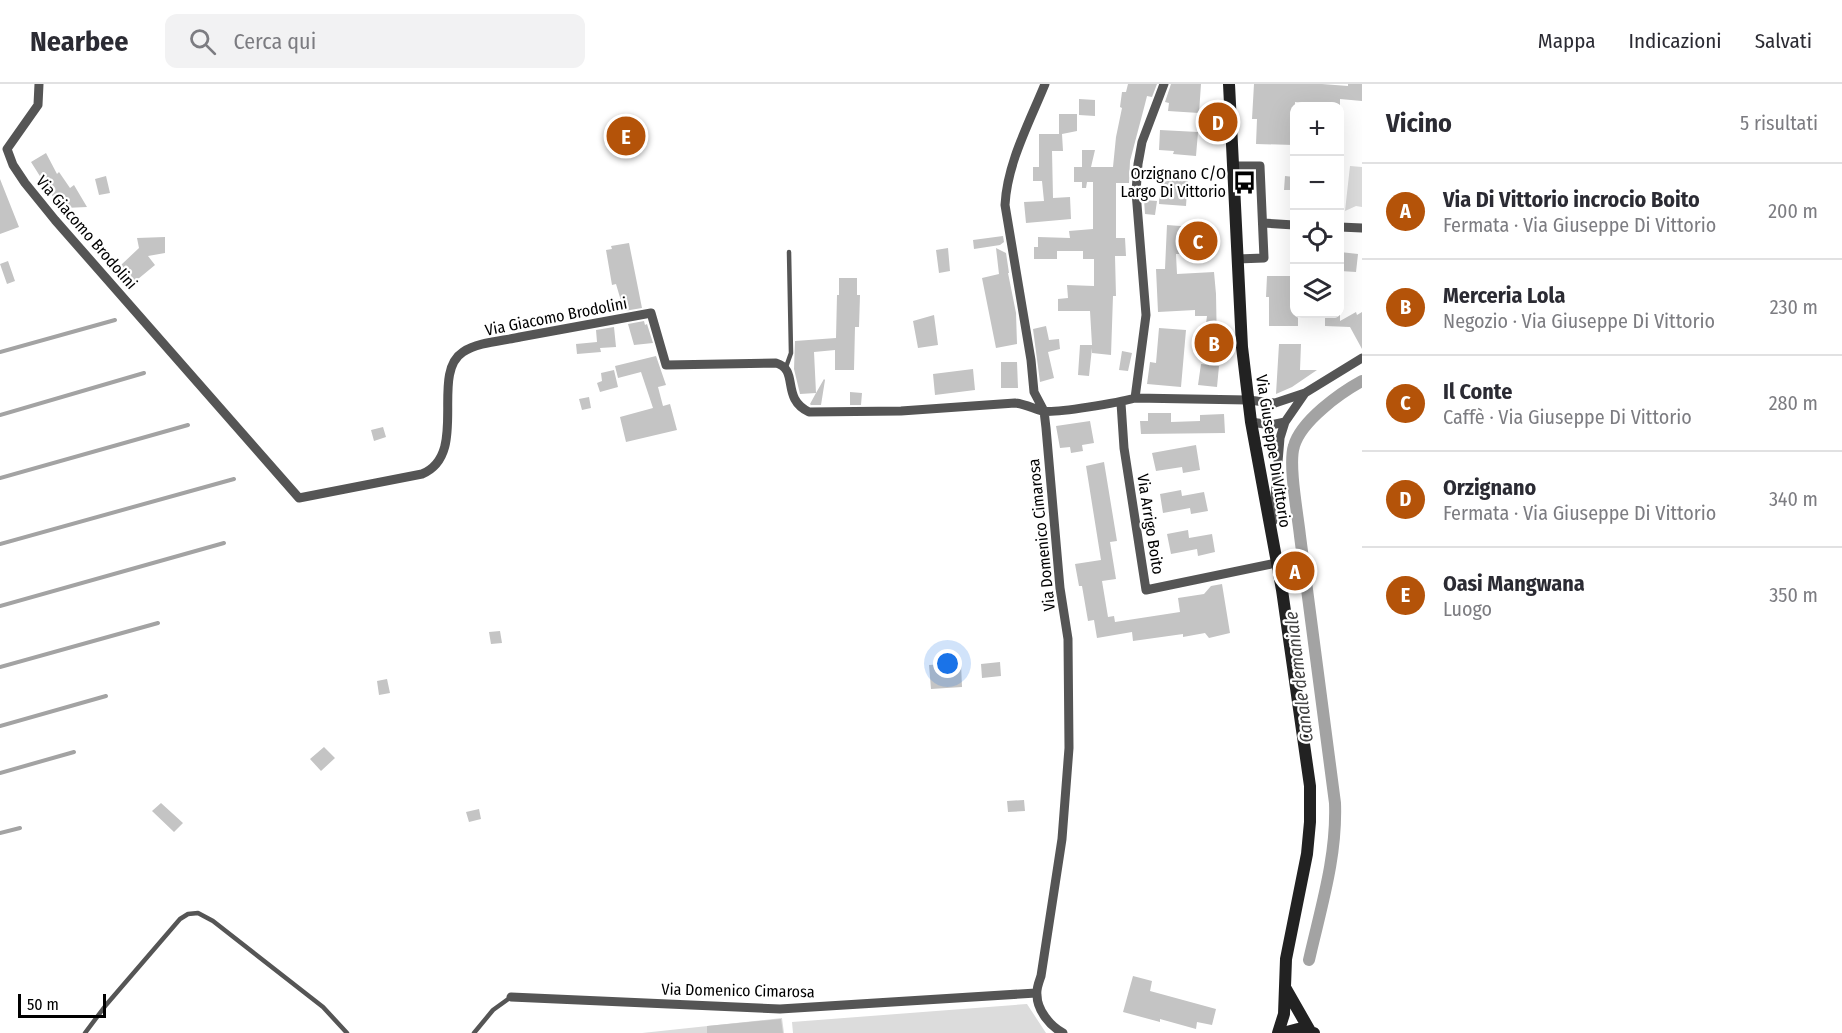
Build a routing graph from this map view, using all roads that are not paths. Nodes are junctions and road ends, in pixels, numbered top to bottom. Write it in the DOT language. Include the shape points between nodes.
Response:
graph roads {
  1 [pos="39,84"];
  2 [pos="1045,84"];
  3 [pos="1164,84"];
  4 [pos="1229,84"];
  5 [pos="1233,166"];
  6 [pos="1263,223"];
  7 [pos="1290,225"];
  8 [pos="1344,227"];
  9 [pos="1362,228"];
  10 [pos="789,252"];
  11 [pos="1237,260"];
  12 [pos="1362,358"];
  13 [pos="786,367"];
  14 [pos="1305,393"];
  15 [pos="1135,398"];
  16 [pos="1248,400"];
  17 [pos="1121,403"];
  18 [pos="1044,411"];
  19 [pos="1251,422"];
  20 [pos="1284,422"];
  21 [pos="1272,538"];
  22 [pos="1276,563"];
  23 [pos="1285,988"];
  24 [pos="1036,993"];
  25 [pos="511,997"];
  26 [pos="1312,1032"];
  27 [pos="85,1033"];
  28 [pos="347,1033"];
  29 [pos="474,1033"];
  30 [pos="1063,1033"];
  31 [pos="1278,1033"];
  32 [pos="1283,1033"];
  1 -- 13 [label="street, Via Giacomo Brodolini" via="40,98 34,112 7,149 25,183 299,498 422,474 437,466 443,454 452,364 463,351 473,347 651,313 666,365 776,363"];
  2 -- 18 [label="street, Via Domenico Cimarosa" via="1018,149 1005,206 1034,392"];
  3 -- 15 [label="street" via="1142,141 1138,164 1136,192 1146,315"];
  4 -- 5 [label="main road, Via Giuseppe Di Vittorio"];
  5 -- 6 [label="street" via="1260,166"];
  5 -- 11 [label="main road, Via Giuseppe Di Vittorio"];
  6 -- 7 [label="street"];
  6 -- 11 [label="street" via="1264,258"];
  8 -- 9 [label="street"];
  10 -- 13 [label="lane" via="791,353"];
  11 -- 16 [label="main road, Via Giuseppe Di Vittorio"];
  12 -- 14 [label="street"];
  13 -- 18 [label="street" via="793,398 808,412 902,411 1015,403"];
  14 -- 16 [label="street" via="1275,403"];
  14 -- 20 [label="street"];
  15 -- 16 [label="street"];
  15 -- 17 [label="street"];
  16 -- 19 [label="main road, Via Giuseppe Di Vittorio"];
  17 -- 18 [label="street"];
  17 -- 22 [label="street, Via Arrigo Boito" via="1146,590"];
  18 -- 24 [label="street, Via Domenico Cimarosa" via="1068,639 1069,748 1062,839"];
  19 -- 20 [label="street"];
  19 -- 21 [label="main road, Via Giuseppe Di Vittorio"];
  20 -- 21 [label="street"];
  21 -- 22 [label="main road, Via Giuseppe Di Vittorio"];
  22 -- 23 [label="main road, Via Giuseppe Di Vittorio" via="1310,786 1307,854 1286,959"];
  23 -- 26 [label="main road"];
  23 -- 31 [label="main road, Via Giuseppe Di Vittorio" via="1284,1014"];
  24 -- 25 [label="street, Via Domenico Cimarosa" via="780,1009"];
  24 -- 30 [label="street" via="1042,1011"];
  25 -- 29 [label="lane" via="493,1010"];
  26 -- 32 [label="main road" via="1298,1029"];
  27 -- 28 [label="lane" via="180,919 198,913 231,934 323,1007"];
}
